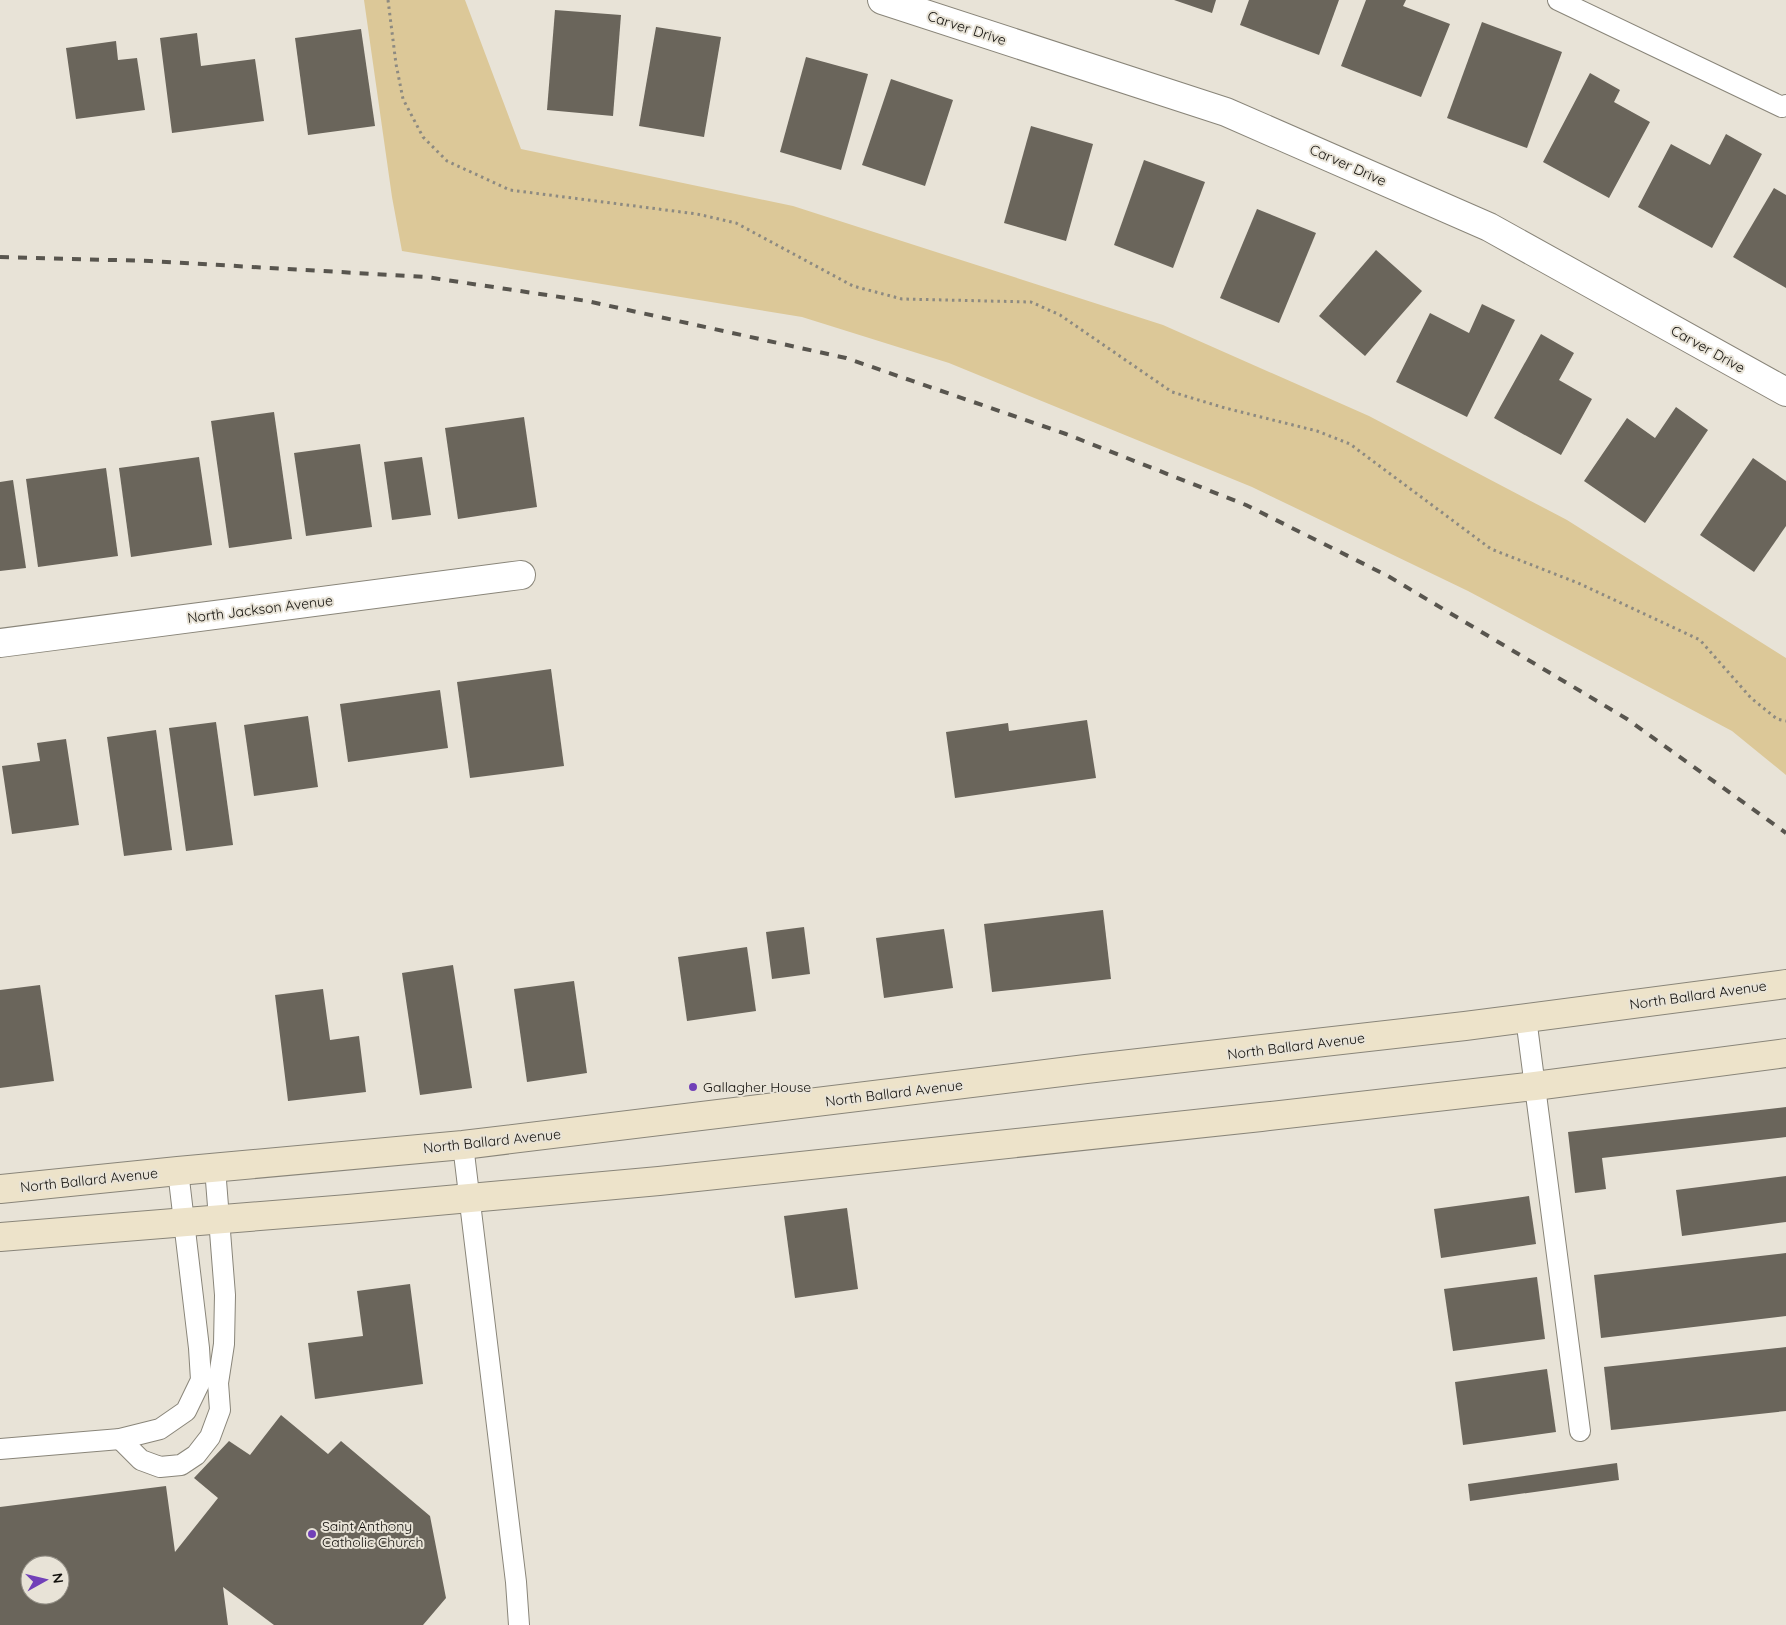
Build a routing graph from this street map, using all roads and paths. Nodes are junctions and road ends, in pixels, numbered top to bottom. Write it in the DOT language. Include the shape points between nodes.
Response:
graph roads {
  1 [pos="388,0"];
  2 [pos="882,0"];
  3 [pos="1558,0"];
  4 [pos="1786,105"];
  5 [pos="1786,392"];
  6 [pos="521,575"];
  7 [pos="0,643"];
  8 [pos="1786,722"];
  9 [pos="1786,984"];
  10 [pos="1526,1018"];
  11 [pos="1786,1053"];
  12 [pos="1535,1086"];
  13 [pos="463,1145"];
  14 [pos="216,1168"];
  15 [pos="178,1171"];
  16 [pos="0,1189"];
  17 [pos="470,1199"];
  18 [pos="220,1219"];
  19 [pos="185,1222"];
  20 [pos="0,1237"];
  21 [pos="210,1382"];
  22 [pos="1580,1431"];
  23 [pos="120,1439"];
  24 [pos="0,1450"];
  25 [pos="519,1625"];
  1 -- 8 [label="path" via="403,99 423,137 447,161 510,190 697,214 736,223 853,286 902,299 1031,302 1060,315 1172,392 1317,431 1350,444 1491,549 1578,583 1700,640 1751,698 1777,720"];
  2 -- 5 [label="street, Carver Drive" via="1226,112 1489,228"];
  3 -- 4 [label="lane" via="1782,107"];
  6 -- 7 [label="street, North Jackson Avenue"];
  9 -- 10 [label="main road, North Ballard Avenue"];
  10 -- 12 [label="lane"];
  10 -- 13 [label="main road, North Ballard Avenue"];
  11 -- 12 [label="main road"];
  12 -- 17 [label="main road" via="659,1182"];
  12 -- 22 [label="lane"];
  13 -- 14 [label="main road, North Ballard Avenue"];
  13 -- 17 [label="lane"];
  14 -- 15 [label="main road, North Ballard Avenue"];
  14 -- 18 [label="lane"];
  15 -- 16 [label="main road, North Ballard Avenue"];
  15 -- 19 [label="lane"];
  17 -- 18 [label="main road"];
  17 -- 25 [label="lane"];
  18 -- 19 [label="main road"];
  18 -- 21 [label="lane" via="225,1296 224,1344"];
  19 -- 20 [label="main road"];
  19 -- 21 [label="lane" via="200,1348"];
  21 -- 23 [label="lane" via="186,1411 160,1429"];
  21 -- 23 [label="lane" via="220,1410 210,1437 196,1455 180,1465 160,1467 141,1460"];
  23 -- 24 [label="lane"];
}
